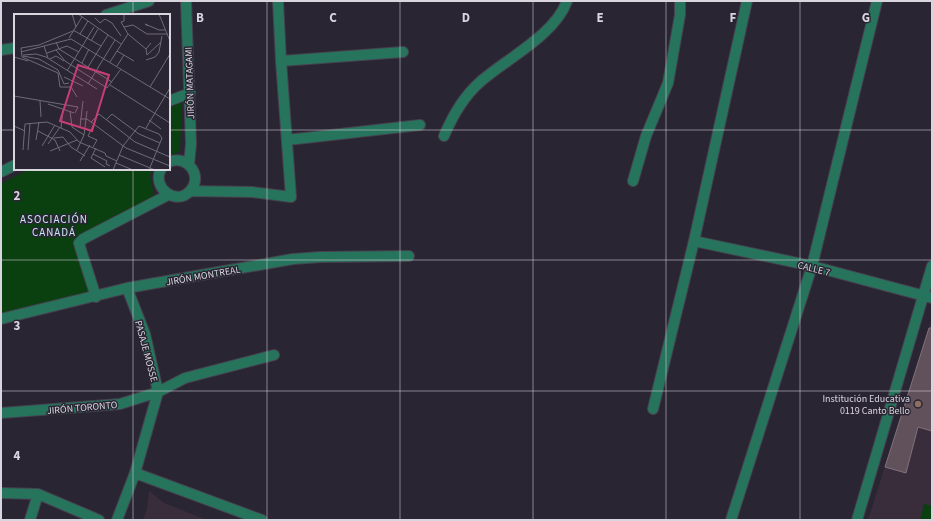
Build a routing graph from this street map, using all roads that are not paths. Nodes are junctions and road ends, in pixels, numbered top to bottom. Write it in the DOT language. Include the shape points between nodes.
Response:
graph roads {
  1 [pos="149,1"];
  2 [pos="186,1"];
  3 [pos="278,1"];
  4 [pos="567,1"];
  5 [pos="680,1"];
  6 [pos="747,1"];
  7 [pos="877,1"];
  8 [pos="109,14"];
  9 [pos="14,48"];
  10 [pos="1,50"];
  11 [pos="403,52"];
  12 [pos="281,60"];
  13 [pos="190,93"];
  14 [pos="170,101"];
  15 [pos="420,125"];
  16 [pos="444,136"];
  17 [pos="287,140"];
  18 [pos="170,162"];
  19 [pos="189,164"];
  20 [pos="14,166"];
  21 [pos="161,170"];
  22 [pos="1,172"];
  23 [pos="633,181"];
  24 [pos="190,191"];
  25 [pos="168,195"];
  26 [pos="694,241"];
  27 [pos="409,256"];
  28 [pos="812,266"];
  29 [pos="932,266"];
  30 [pos="127,288"];
  31 [pos="96,297"];
  32 [pos="928,297"];
  33 [pos="1,319"];
  34 [pos="274,355"];
  35 [pos="158,392"];
  36 [pos="653,409"];
  37 [pos="1,413"];
  38 [pos="135,473"];
  39 [pos="1,493"];
  40 [pos="38,494"];
  41 [pos="30,520"];
  42 [pos="99,520"];
  43 [pos="117,520"];
  44 [pos="262,520"];
  45 [pos="731,520"];
  46 [pos="857,520"];
  1 -- 8 [label="street"];
  2 -- 13 [label="street, JIRÓN MATAGAMI"];
  3 -- 12 [label="street"];
  4 -- 16 [label="street" via="552,24 534,42 479,83 461,103"];
  5 -- 23 [label="street" via="680,15 668,83 646,136"];
  6 -- 26 [label="street"];
  7 -- 28 [label="street"];
  9 -- 10 [label="street"];
  11 -- 12 [label="street"];
  12 -- 17 [label="street"];
  13 -- 14 [label="street"];
  13 -- 19 [label="street, JIRÓN MATAGAMI"];
  15 -- 17 [label="street"];
  17 -- 24 [label="street" via="291,197 252,192"];
  18 -- 19 [label="street" via="178,160"];
  19 -- 24 [label="street" via="195,174"];
  20 -- 22 [label="street"];
  21 -- 25 [label="street" via="159,182"];
  24 -- 25 [label="street" via="180,197"];
  25 -- 31 [label="street" via="82,238 79,243"];
  26 -- 28 [label="street, CALLE 7"];
  26 -- 36 [label="street"];
  27 -- 30 [label="street, JIRÓN MONTREAL" via="294,259"];
  28 -- 32 [label="street, CALLE 7"];
  28 -- 45 [label="street"];
  29 -- 32 [label="street"];
  30 -- 31 [label="street, JIRÓN MONTREAL"];
  30 -- 35 [label="street, PASAJE MOSSE" via="144,334"];
  31 -- 33 [label="street, JIRÓN MONTREAL"];
  32 -- 46 [label="street"];
  34 -- 35 [label="street, JIRÓN TORONTO" via="185,378"];
  35 -- 37 [label="street, JIRÓN TORONTO" via="120,404"];
  35 -- 38 [label="street"];
  38 -- 43 [label="street"];
  38 -- 44 [label="street"];
  39 -- 40 [label="street"];
  40 -- 41 [label="street"];
  40 -- 42 [label="street"];
}
